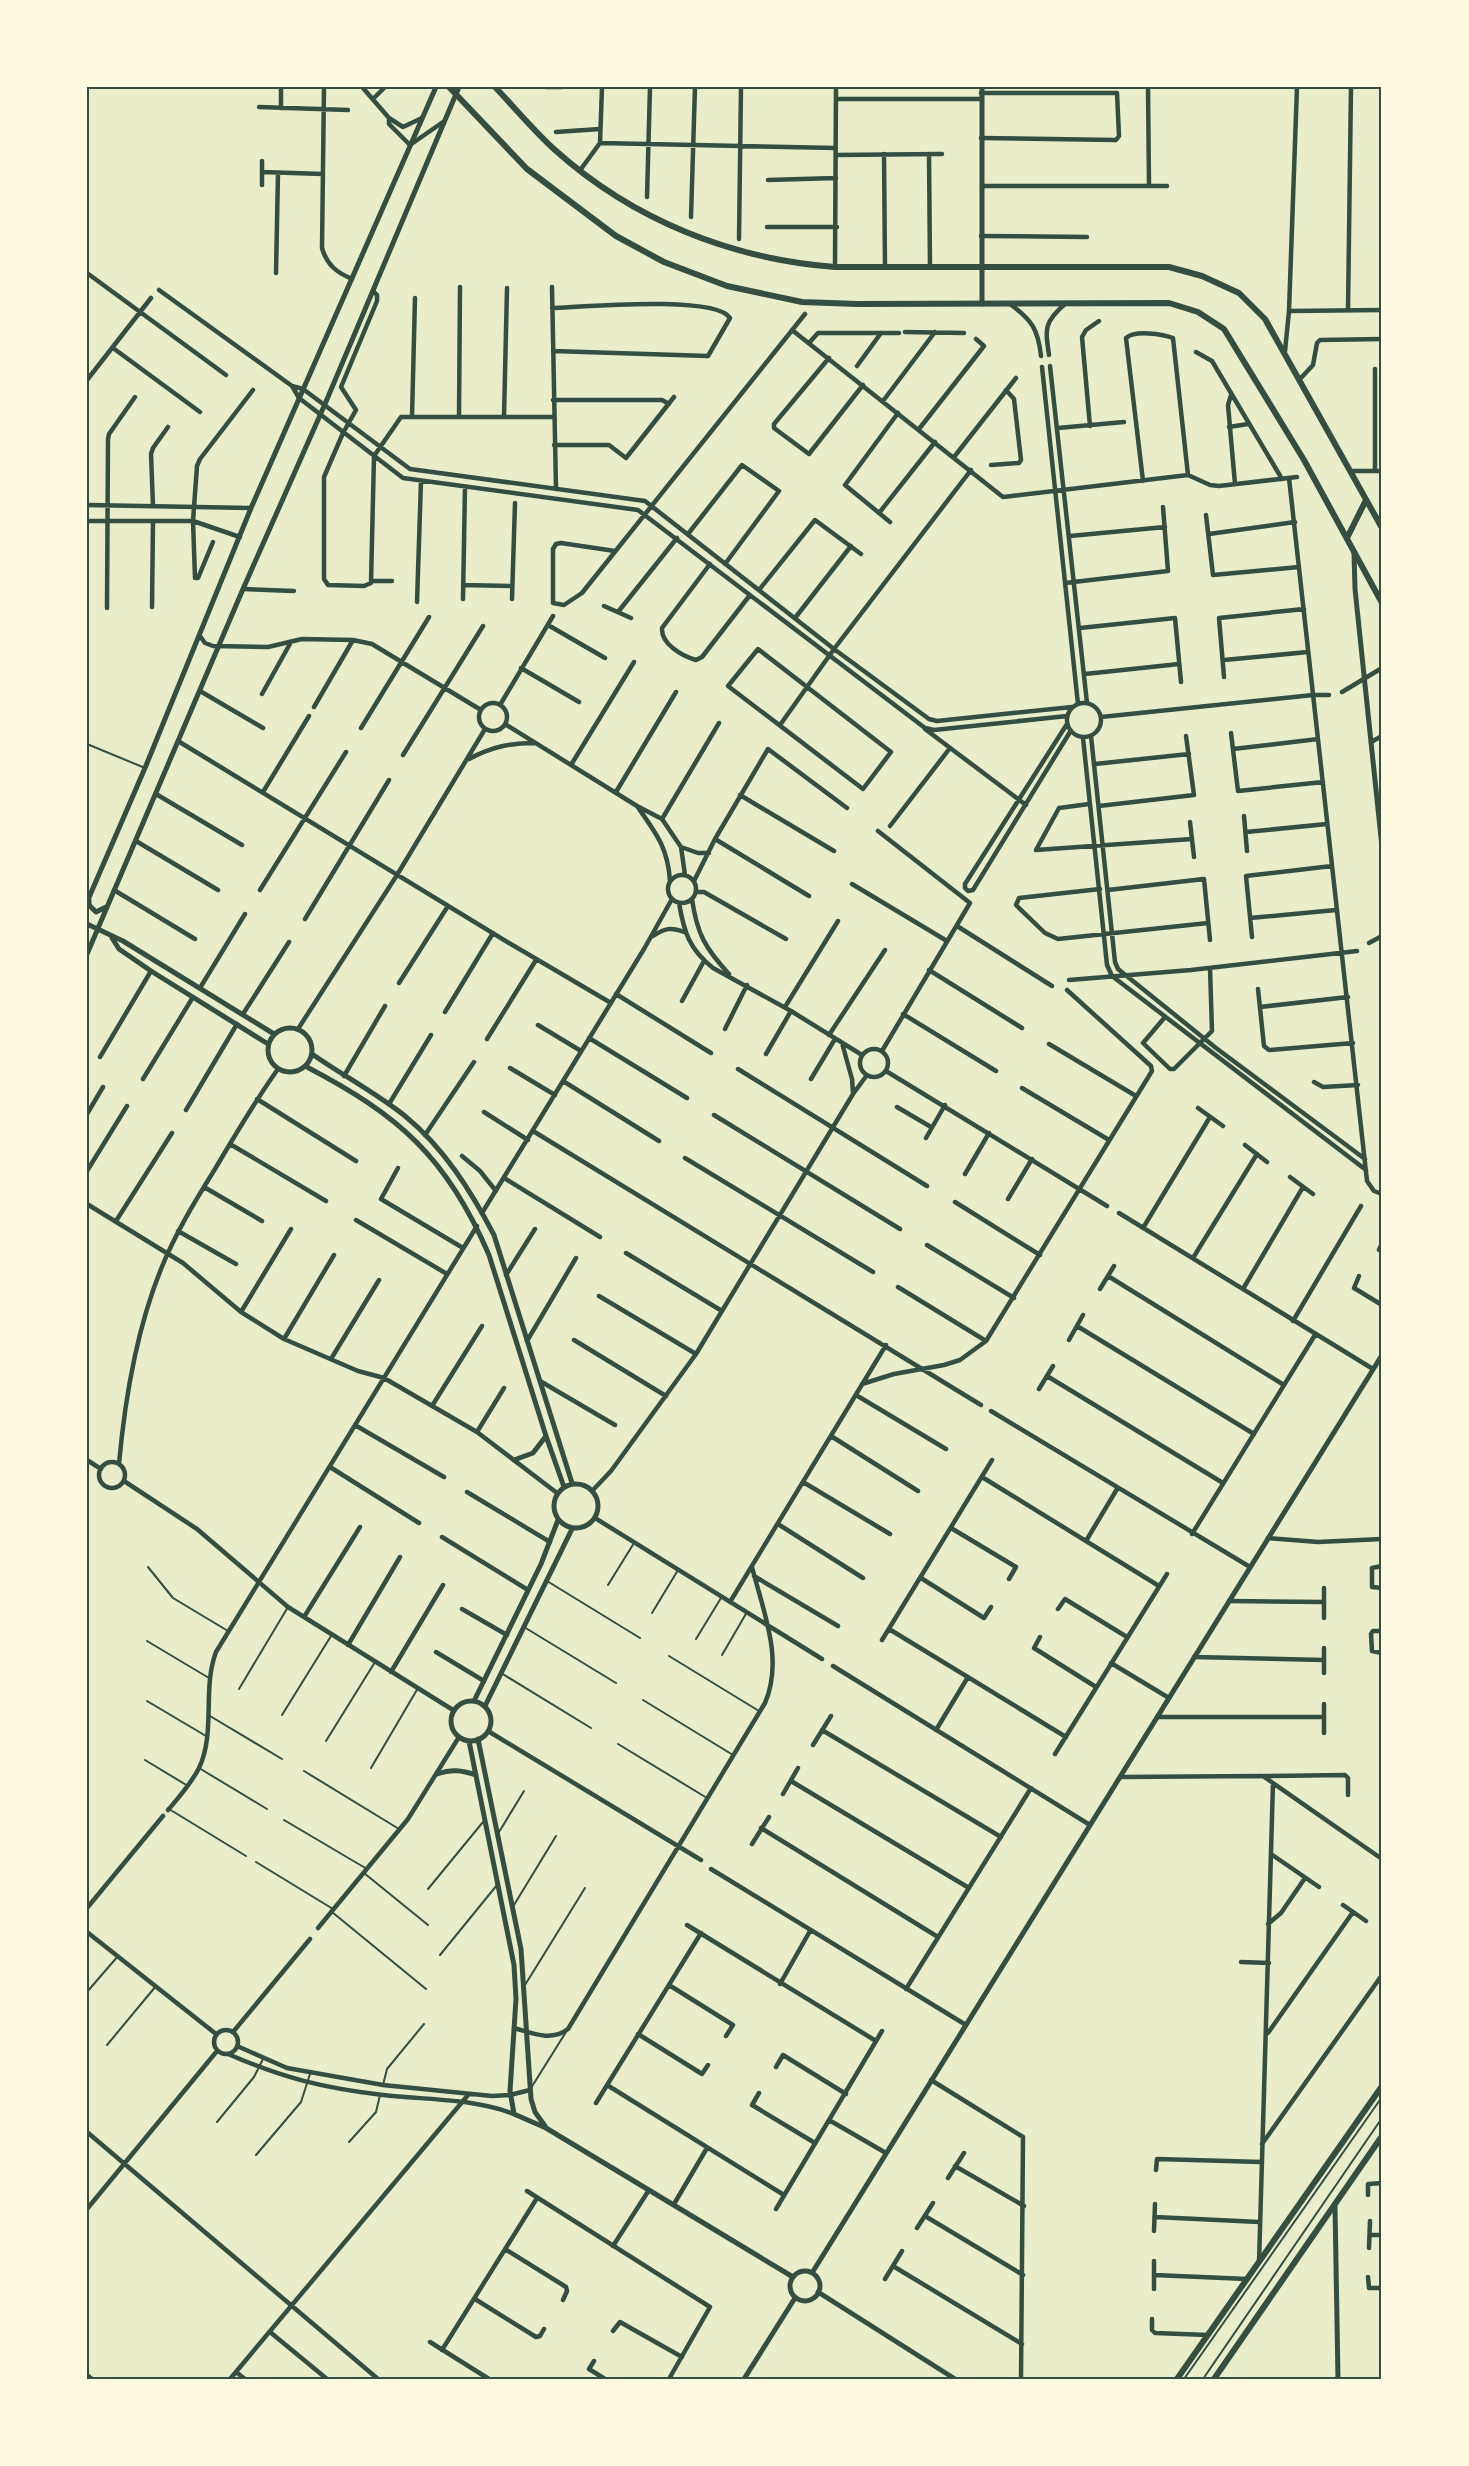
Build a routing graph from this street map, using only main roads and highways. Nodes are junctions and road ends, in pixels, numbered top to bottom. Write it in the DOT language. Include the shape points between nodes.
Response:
graph roads {
  1 [pos="449,87"];
  2 [pos="495,87"];
  3 [pos="457,90"];
  4 [pos="1366,500"];
  5 [pos="1382,528"];
  6 [pos="1347,537"];
  7 [pos="1374,587"];
  8 [pos="1382,589"];
  9 [pos="1382,603"];
  10 [pos="1382,2086"];
  11 [pos="1382,2136"];
  12 [pos="1177,2379"];
  13 [pos="1214,2379"];
  1 -- 3 [label="main road"];
  2 -- 4 [label="main road" via="555,150 603,187 652,217 751,255 792,264 835,267 1169,267 1202,276 1239,293 1265,319 1285,351"];
  3 -- 6 [label="main road" via="527,169 616,236 664,262 727,286 802,302 1169,303 1198,312 1224,329"];
  4 -- 5 [label="main road"];
  4 -- 6 [label="main road"];
  6 -- 7 [label="main road"];
  7 -- 8 [label="main road"];
  7 -- 9 [label="main road"];
  10 -- 12 [label="main road"];
  11 -- 13 [label="main road"];
}
